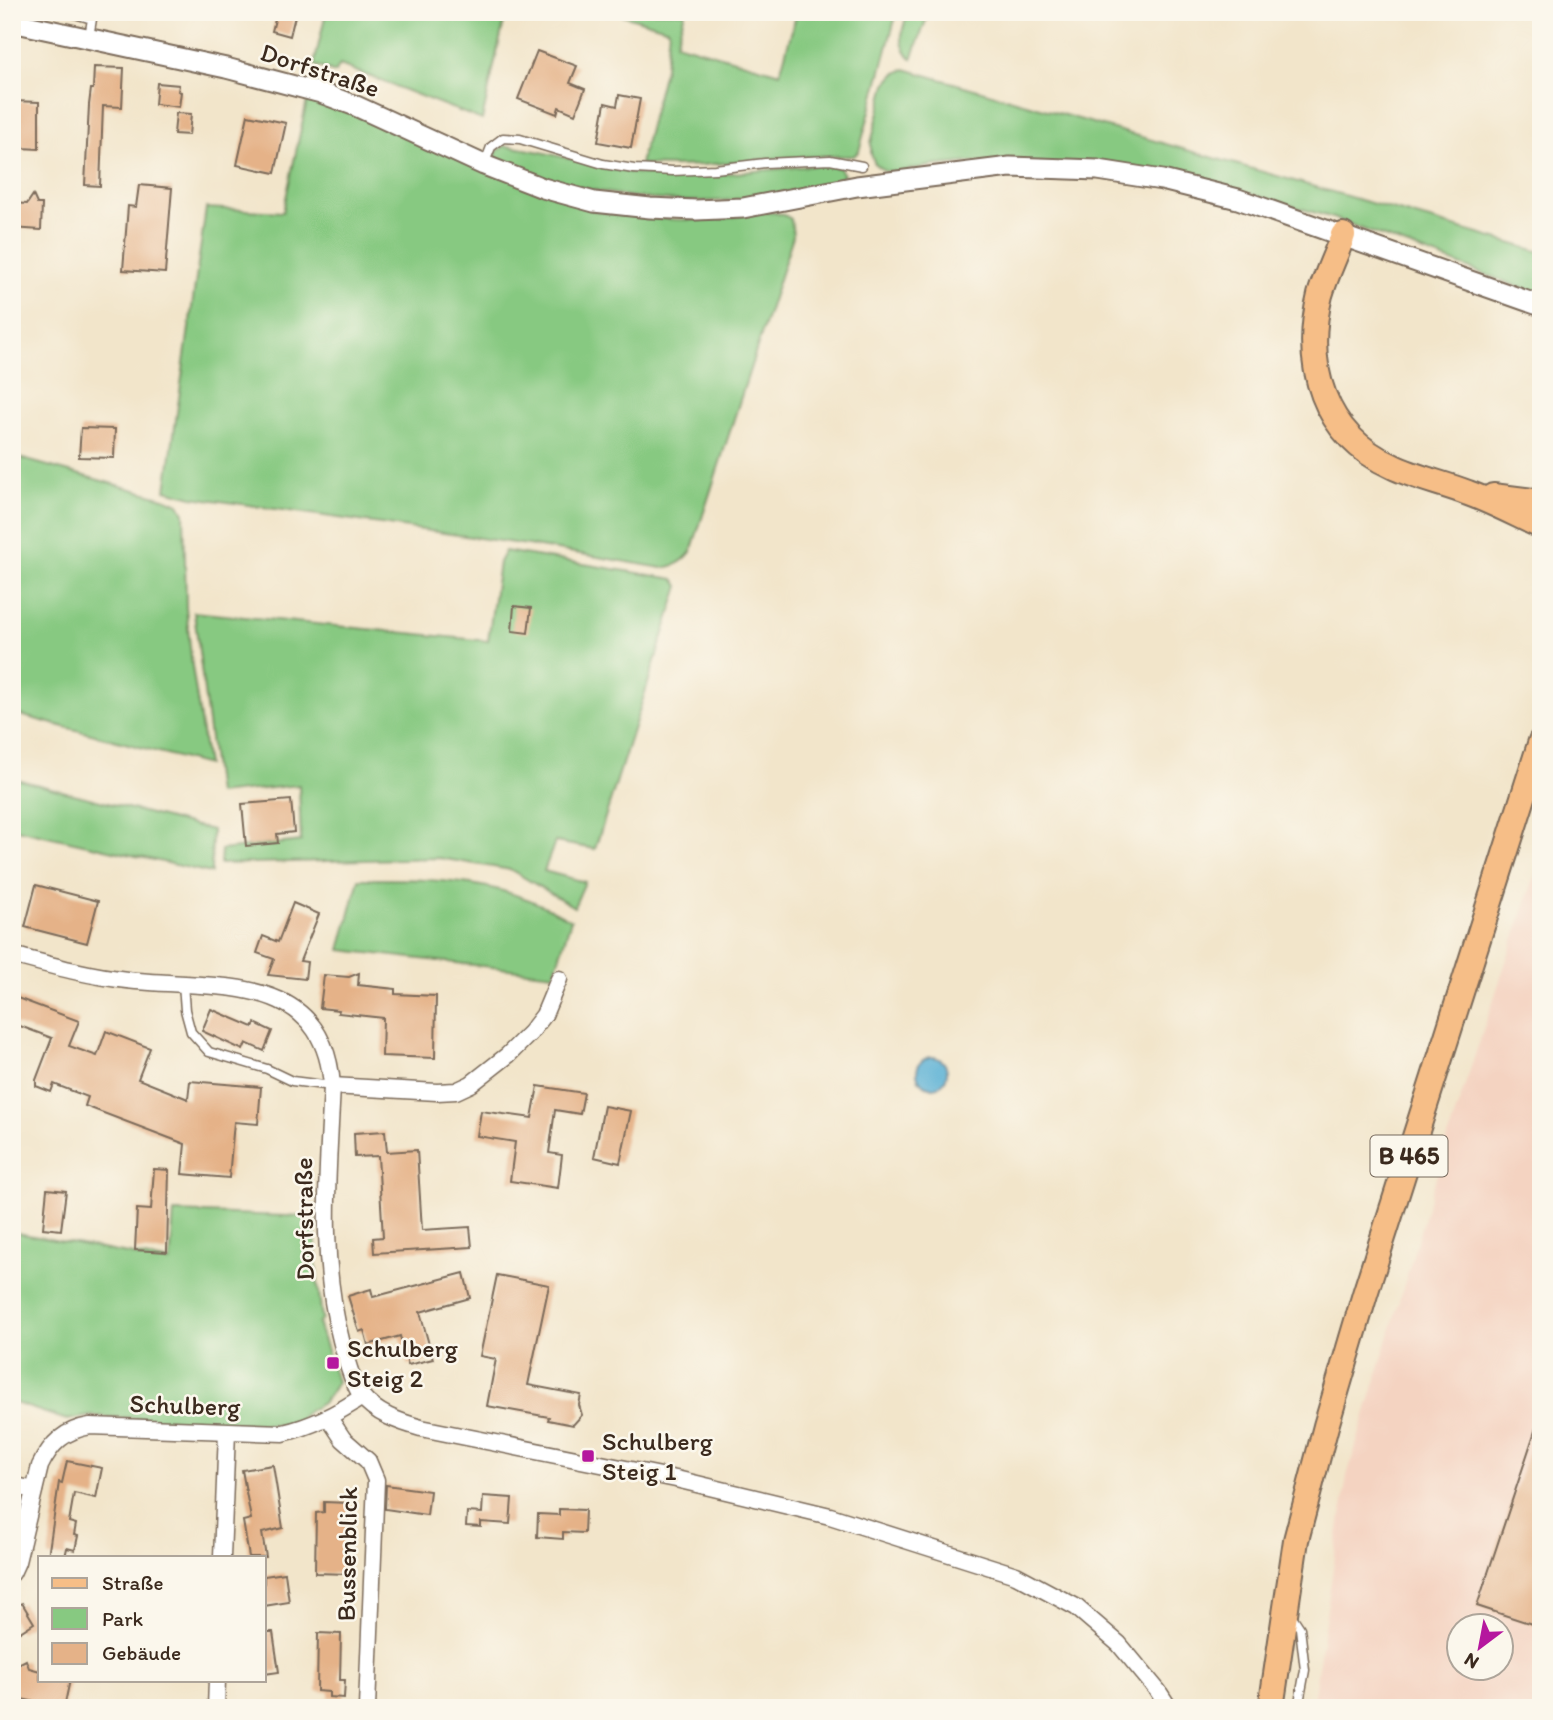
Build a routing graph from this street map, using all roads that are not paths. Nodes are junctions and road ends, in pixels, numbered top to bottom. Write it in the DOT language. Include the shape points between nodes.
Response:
graph roads {
  1 [pos="68,12"];
  2 [pos="12,22"];
  3 [pos="89,40"];
  4 [pos="484,165"];
  5 [pos="862,166"];
  6 [pos="1342,235"];
  7 [pos="1541,306"];
  8 [pos="1469,493"];
  9 [pos="1541,502"];
  10 [pos="1541,526"];
  11 [pos="1541,741"];
  12 [pos="12,955"];
  13 [pos="559,979"];
  14 [pos="183,984"];
  15 [pos="332,1086"];
  16 [pos="362,1397"];
  17 [pos="330,1418"];
  18 [pos="227,1432"];
  19 [pos="12,1485"];
  20 [pos="34,1490"];
  21 [pos="222,1556"];
  22 [pos="12,1573"];
  23 [pos="1284,1606"];
  24 [pos="217,1682"];
  25 [pos="216,1708"];
  26 [pos="367,1708"];
  27 [pos="1169,1708"];
  28 [pos="1271,1708"];
  29 [pos="1298,1708"];
  1 -- 3 [label="lane" via="92,19"];
  2 -- 3 [label="street, Dorfstraße"];
  3 -- 4 [label="street, Dorfstraße" via="321,93"];
  4 -- 5 [label="lane" via="491,147 503,138 634,169 673,171 830,160"];
  4 -- 6 [label="street, Dorfstraße" via="594,202 696,210 743,208 857,186 1010,167 1098,170 1238,199"];
  6 -- 7 [label="street, Dorfstraße"];
  6 -- 8 [label="main road" via="1321,295 1314,339 1319,386 1338,422 1368,453 1391,466"];
  8 -- 9 [label="main road"];
  8 -- 10 [label="main road"];
  11 -- 23 [label="main road, B 465" via="1365,1294 1296,1540"];
  12 -- 14 [label="street, Dorfstraße" via="123,980"];
  13 -- 15 [label="street" via="544,1015 530,1033 471,1084 456,1091"];
  14 -- 15 [label="lane" via="191,1032 209,1052 292,1081"];
  14 -- 15 [label="street, Dorfstraße" via="262,992 298,1011 324,1044 331,1062"];
  15 -- 16 [label="street, Dorfstraße" via="328,1276 344,1353"];
  16 -- 17 [label="street, Schulberg"];
  16 -- 27 [label="street" via="393,1420 421,1428 676,1479 830,1516 1016,1575 1076,1607 1119,1644"];
  17 -- 18 [label="street, Schulberg" via="283,1433"];
  17 -- 26 [label="street, Bussenblick" via="343,1439 368,1461 376,1480"];
  18 -- 20 [label="street, Schulberg" via="77,1428 63,1434 47,1452"];
  18 -- 21 [label="street"];
  19 -- 20 [label="street"];
  20 -- 22 [label="street, Schulberg"];
  23 -- 28 [label="main road, B 465"];
  23 -- 29 [label="lane" via="1300,1628 1304,1670"];
  24 -- 25 [label="street"];
}
